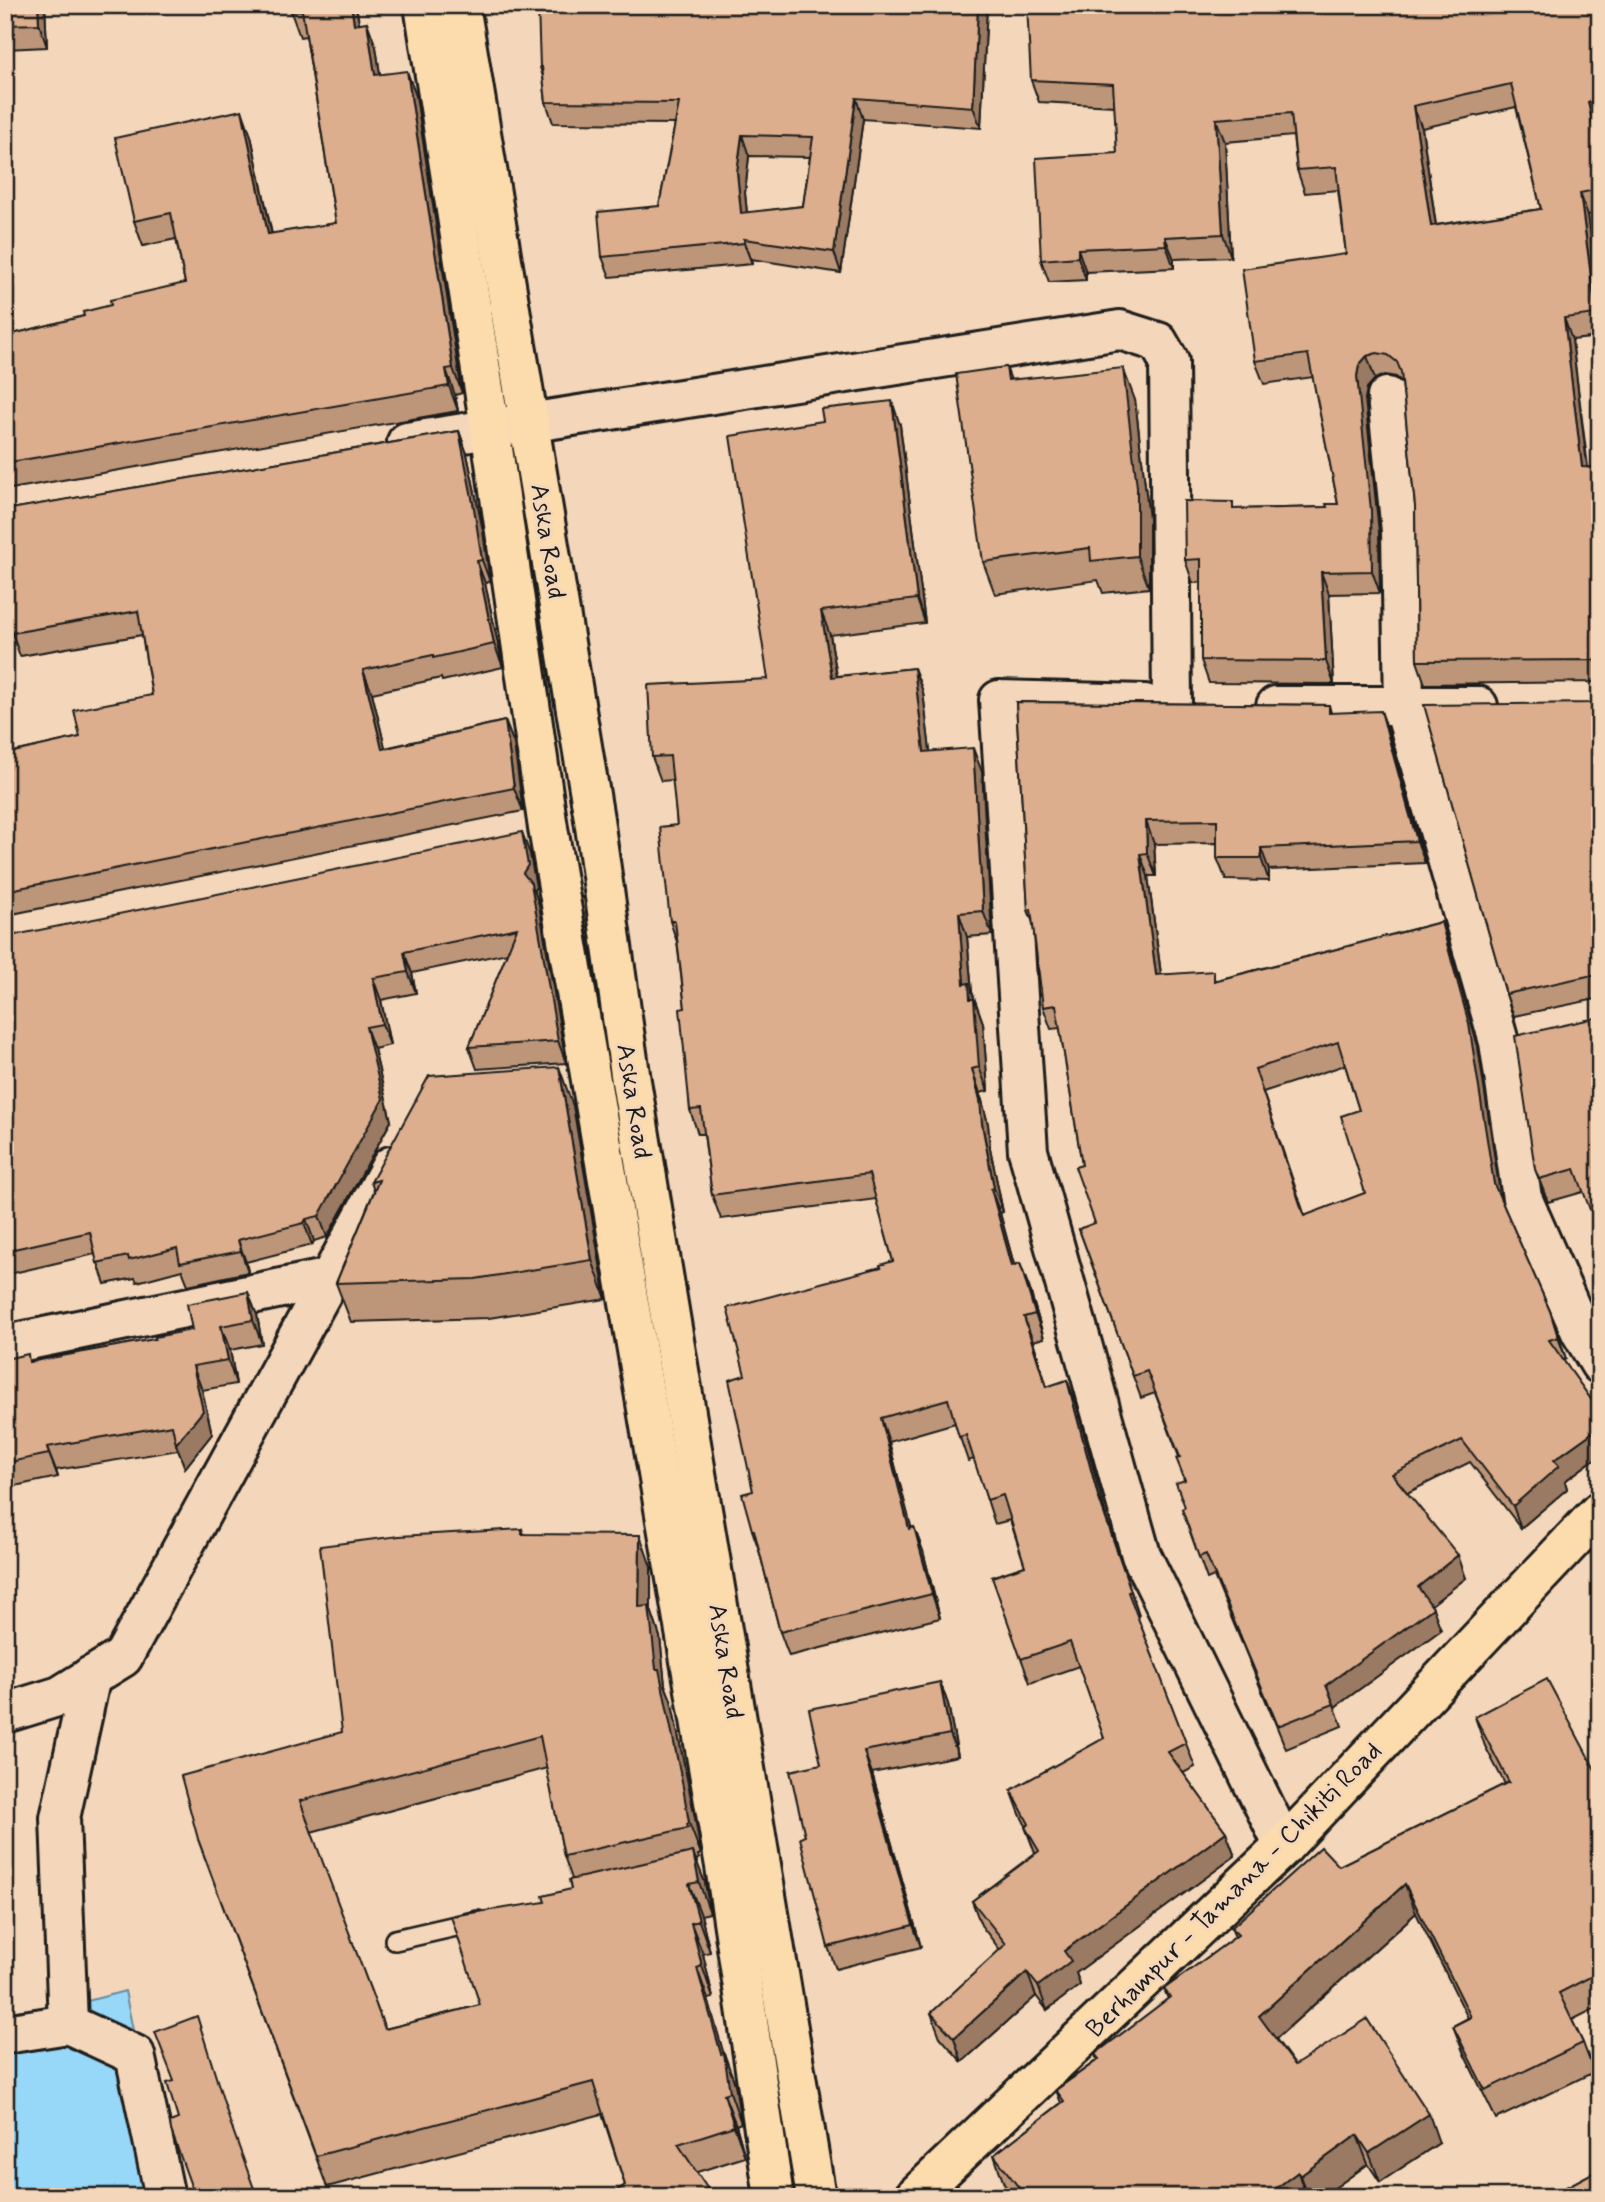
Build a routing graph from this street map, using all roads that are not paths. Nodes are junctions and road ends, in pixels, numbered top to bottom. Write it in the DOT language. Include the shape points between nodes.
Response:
graph roads {
  1 [pos="425,5"];
  2 [pos="460,5"];
  3 [pos="1387,397"];
  4 [pos="530,422"];
  5 [pos="490,428"];
  6 [pos="369,449"];
  7 [pos="1172,705"];
  8 [pos="1516,705"];
  9 [pos="1404,707"];
  10 [pos="1537,1034"];
  11 [pos="1499,1042"];
  12 [pos="592,1083"];
  13 [pos="552,1086"];
  14 [pos="410,1131"];
  15 [pos="330,1278"];
  16 [pos="5,1345"];
  17 [pos="1600,1364"];
  18 [pos="1600,1511"];
  19 [pos="91,1676"];
  20 [pos="5,1713"];
  21 [pos="1284,1846"];
  22 [pos="501,1916"];
  23 [pos="396,1940"];
  24 [pos="68,2024"];
  25 [pos="5,2034"];
  26 [pos="165,2197"];
  27 [pos="774,2197"];
  28 [pos="816,2197"];
  29 [pos="914,2197"];
  1 -- 5 [label="main road"];
  2 -- 4 [label="main road, Aska Road"];
  3 -- 9 [label="street" via="1401,530"];
  4 -- 5 [label="street"];
  4 -- 7 [label="street" via="1120,330 1158,342 1169,361"];
  4 -- 28 [label="main road, Aska Road" via="631,1081"];
  5 -- 6 [label="street"];
  5 -- 12 [label="main road" via="535,831"];
  7 -- 9 [label="street"];
  7 -- 21 [label="street" via="999,700 1028,1151 1141,1555"];
  8 -- 9 [label="street"];
  9 -- 11 [label="street"];
  10 -- 11 [label="street"];
  11 -- 17 [label="street" via="1522,1198 1581,1332"];
  12 -- 13 [label="street"];
  12 -- 27 [label="main road"];
  14 -- 15 [label="street"];
  15 -- 16 [label="street"];
  15 -- 19 [label="street" via="123,1657"];
  18 -- 21 [label="main road, Berhampur - Tamana - Chikiti Road"];
  19 -- 20 [label="street" via="60,1696"];
  19 -- 24 [label="street" via="60,1818"];
  21 -- 29 [label="main road, Berhampur - Tamana - Chikiti Road"];
  22 -- 23 [label="lane"];
  24 -- 25 [label="street"];
  24 -- 26 [label="street" via="135,2055"];
}
